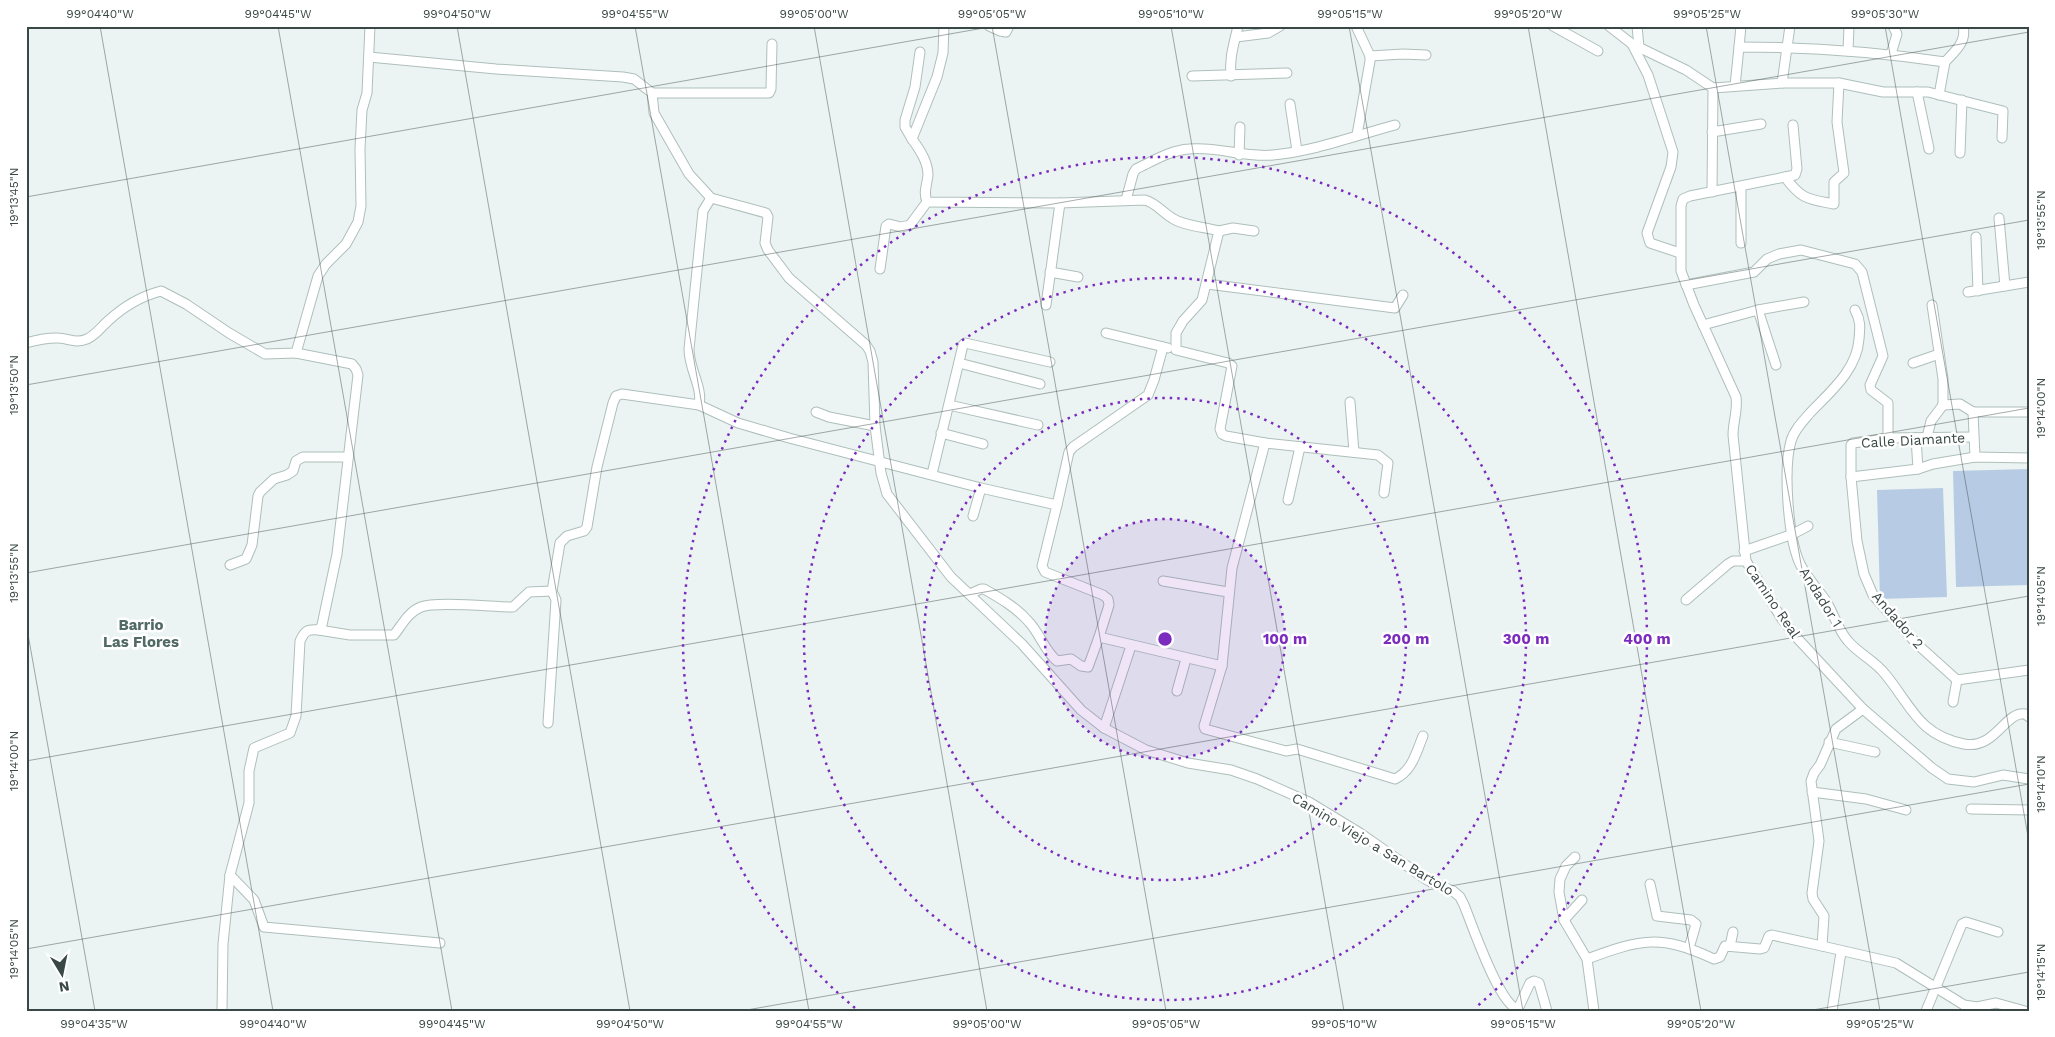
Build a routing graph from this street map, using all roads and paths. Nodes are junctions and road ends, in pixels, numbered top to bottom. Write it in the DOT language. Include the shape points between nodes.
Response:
graph roads {
  1 [pos="370,26"];
  2 [pos="944,26"];
  3 [pos="989,26"];
  4 [pos="1009,26"];
  5 [pos="1238,26"];
  6 [pos="1280,26"];
  7 [pos="1356,26"];
  8 [pos="1554,26"];
  9 [pos="1609,26"];
  10 [pos="1637,26"];
  11 [pos="1741,26"];
  12 [pos="1790,26"];
  13 [pos="1849,26"];
  14 [pos="1893,26"];
  15 [pos="1963,26"];
  16 [pos="1236,37"];
  17 [pos="772,44"];
  18 [pos="1635,45"];
  19 [pos="1739,47"];
  20 [pos="1787,47"];
  21 [pos="1598,51"];
  22 [pos="1848,51"];
  23 [pos="920,52"];
  24 [pos="1891,54"];
  25 [pos="1426,55"];
  26 [pos="1370,56"];
  27 [pos="369,57"];
  28 [pos="1945,62"];
  29 [pos="1287,73"];
  30 [pos="1192,76"];
  31 [pos="1231,76"];
  32 [pos="1782,83"];
  33 [pos="1839,83"];
  34 [pos="1735,86"];
  35 [pos="1713,88"];
  36 [pos="1917,92"];
  37 [pos="652,93"];
  38 [pos="1939,95"];
  39 [pos="1962,100"];
  40 [pos="1290,104"];
  41 [pos="1761,124"];
  42 [pos="1395,125"];
  43 [pos="1793,125"];
  44 [pos="1240,126"];
  45 [pos="1712,132"];
  46 [pos="1357,135"];
  47 [pos="2002,138"];
  48 [pos="912,139"];
  49 [pos="1929,149"];
  50 [pos="1297,151"];
  51 [pos="1960,153"];
  52 [pos="1239,155"];
  53 [pos="1785,178"];
  54 [pos="1741,187"];
  55 [pos="1712,192"];
  56 [pos="711,198"];
  57 [pos="1126,200"];
  58 [pos="927,202"];
  59 [pos="1060,203"];
  60 [pos="1999,218"];
  61 [pos="1219,231"];
  62 [pos="1254,231"];
  63 [pos="1976,237"];
  64 [pos="1741,244"];
  65 [pos="1680,253"];
  66 [pos="880,269"];
  67 [pos="1050,272"];
  68 [pos="1078,277"];
  69 [pos="2029,282"];
  70 [pos="1207,284"];
  71 [pos="1686,286"];
  72 [pos="2005,286"];
  73 [pos="1978,291"];
  74 [pos="1968,292"];
  75 [pos="1403,295"];
  76 [pos="1804,302"];
  77 [pos="1046,305"];
  78 [pos="1932,305"];
  79 [pos="1758,310"];
  80 [pos="1856,310"];
  81 [pos="1703,325"];
  82 [pos="1106,333"];
  83 [pos="26,343"];
  84 [pos="1163,347"];
  85 [pos="1176,350"];
  86 [pos="296,353"];
  87 [pos="1939,354"];
  88 [pos="1050,362"];
  89 [pos="959,363"];
  90 [pos="1913,363"];
  91 [pos="1776,365"];
  92 [pos="1040,384"];
  93 [pos="1350,402"];
  94 [pos="699,405"];
  95 [pos="949,405"];
  96 [pos="1943,405"];
  97 [pos="816,412"];
  98 [pos="1973,412"];
  99 [pos="2029,412"];
  100 [pos="1038,424"];
  101 [pos="875,426"];
  102 [pos="941,433"];
  103 [pos="1927,437"];
  104 [pos="1973,437"];
  105 [pos="1888,438"];
  106 [pos="1916,438"];
  107 [pos="1265,443"];
  108 [pos="1853,443"];
  109 [pos="983,444"];
  110 [pos="1300,447"];
  111 [pos="1354,452"];
  112 [pos="348,457"];
  113 [pos="1975,457"];
  114 [pos="2029,458"];
  115 [pos="880,462"];
  116 [pos="1918,469"];
  117 [pos="932,474"];
  118 [pos="1851,477"];
  119 [pos="981,488"];
  120 [pos="1384,493"];
  121 [pos="1288,500"];
  122 [pos="1057,505"];
  123 [pos="973,516"];
  124 [pos="1808,526"];
  125 [pos="1793,534"];
  126 [pos="1744,551"];
  127 [pos="1746,561"];
  128 [pos="230,565"];
  129 [pos="1163,581"];
  130 [pos="552,591"];
  131 [pos="1228,592"];
  132 [pos="970,594"];
  133 [pos="1686,600"];
  134 [pos="319,630"];
  135 [pos="1098,637"];
  136 [pos="1131,646"];
  137 [pos="1186,659"];
  138 [pos="1222,666"];
  139 [pos="2029,670"];
  140 [pos="1958,680"];
  141 [pos="1177,691"];
  142 [pos="1953,702"];
  143 [pos="1862,709"];
  144 [pos="2029,717"];
  145 [pos="548,723"];
  146 [pos="1104,728"];
  147 [pos="1423,736"];
  148 [pos="1829,742"];
  149 [pos="1875,752"];
  150 [pos="2029,779"];
  151 [pos="1812,792"];
  152 [pos="1971,809"];
  153 [pos="1906,810"];
  154 [pos="2029,810"];
  155 [pos="1575,857"];
  156 [pos="230,875"];
  157 [pos="1650,884"];
  158 [pos="1582,900"];
  159 [pos="1564,920"];
  160 [pos="1733,932"];
  161 [pos="1998,932"];
  162 [pos="440,943"];
  163 [pos="1730,946"];
  164 [pos="1822,946"];
  165 [pos="1689,948"];
  166 [pos="1841,952"];
  167 [pos="1587,959"];
  168 [pos="1935,988"];
  169 [pos="222,1011"];
  170 [pos="1547,1011"];
  171 [pos="1594,1011"];
  172 [pos="1832,1011"];
  173 [pos="1926,1011"];
  174 [pos="2025,1011"];
  1 -- 27 [label="street"];
  2 -- 48 [label="street" via="943,53 937,77"];
  3 -- 4 [label="street" via="1006,32"];
  5 -- 16 [label="street"];
  6 -- 16 [label="street" via="1268,33"];
  7 -- 26 [label="street"];
  8 -- 21 [label="street"];
  9 -- 18 [label="street"];
  10 -- 18 [label="street"];
  11 -- 19 [label="street"];
  12 -- 20 [label="street"];
  13 -- 22 [label="street"];
  14 -- 24 [label="street" via="1897,34"];
  15 -- 28 [label="street" via="1962,43"];
  16 -- 31 [label="street" via="1230,63"];
  17 -- 37 [label="street" via="771,89 768,93"];
  18 -- 35 [label="street" via="1686,70"];
  18 -- 65 [label="street" via="1673,152 1671,167 1647,233 1648,239"];
  19 -- 20 [label="street"];
  19 -- 34 [label="street"];
  20 -- 22 [label="street"];
  20 -- 32 [label="street"];
  22 -- 24 [label="street"];
  23 -- 48 [label="street" via="915,87 905,120"];
  24 -- 28 [label="street"];
  25 -- 26 [label="street"];
  26 -- 46 [label="street"];
  27 -- 37 [label="street" via="623,77 634,79"];
  27 -- 86 [label="street" via="367,93 362,110 358,222 346,244 318,276"];
  28 -- 38 [label="street"];
  29 -- 31 [label="street"];
  30 -- 31 [label="street"];
  32 -- 33 [label="street"];
  32 -- 34 [label="street"];
  33 -- 36 [label="street" via="1883,92"];
  33 -- 53 [label="street" via="1837,122 1844,173 1834,182 1834,204 1808,200 1796,192"];
  34 -- 35 [label="street"];
  35 -- 45 [label="street"];
  36 -- 38 [label="street"];
  36 -- 49 [label="street"];
  37 -- 56 [label="street" via="654,113 670,142 689,174"];
  38 -- 39 [label="street"];
  39 -- 47 [label="street" via="2003,111"];
  39 -- 51 [label="street"];
  40 -- 50 [label="street"];
  41 -- 45 [label="street"];
  42 -- 46 [label="street"];
  43 -- 53 [label="street" via="1797,169 1795,175"];
  44 -- 52 [label="street"];
  45 -- 55 [label="street"];
  46 -- 50 [label="street" via="1342,142"];
  48 -- 58 [label="street" via="927,164"];
  50 -- 52 [label="street"];
  52 -- 57 [label="street" via="1201,149 1173,152 1136,169"];
  53 -- 54 [label="street"];
  54 -- 55 [label="street"];
  54 -- 64 [label="street"];
  55 -- 65 [label="street, Camino Real" via="1683,199"];
  56 -- 94 [label="street" via="703,210 689,349 689,362 701,395"];
  56 -- 101 [label="street, Camino Viejo a San Bartolo" via="766,213 765,243 780,268 866,345 873,362"];
  57 -- 59 [label="street"];
  57 -- 61 [label="street" via="1152,202 1178,221"];
  58 -- 59 [label="street"];
  58 -- 66 [label="street" via="910,225 886,226"];
  59 -- 67 [label="street"];
  60 -- 72 [label="street"];
  61 -- 62 [label="street" via="1233,228"];
  61 -- 70 [label="street"];
  63 -- 73 [label="street"];
  65 -- 71 [label="street, Camino Real"];
  67 -- 68 [label="street"];
  67 -- 77 [label="street"];
  69 -- 72 [label="street"];
  70 -- 75 [label="street" via="1395,308"];
  70 -- 85 [label="street" via="1199,304 1189,312 1176,333"];
  71 -- 81 [label="street, Camino Real"];
  71 -- 105 [label="street" via="1754,272 1767,259 1801,250 1855,264 1862,272 1880,341 1882,356 1870,385 1871,390 1888,403"];
  72 -- 73 [label="street"];
  73 -- 74 [label="street"];
  76 -- 79 [label="street"];
  78 -- 87 [label="street"];
  79 -- 81 [label="street"];
  79 -- 91 [label="street"];
  80 -- 125 [label="street, Andador 1" via="1860,321 1858,353 1848,372 1799,426 1791,440 1787,476"];
  81 -- 126 [label="street, Camino Real" via="1736,397 1733,435"];
  82 -- 84 [label="street"];
  83 -- 86 [label="street" via="59,338 76,342 92,337 109,320 145,295 161,290 265,354"];
  84 -- 85 [label="street"];
  84 -- 122 [label="street" via="1148,395 1069,452"];
  85 -- 107 [label="street" via="1232,366 1220,429 1222,434"];
  86 -- 112 [label="street" via="352,364 356,368 358,375"];
  87 -- 90 [label="street"];
  87 -- 96 [label="street"];
  88 -- 89 [label="street" via="966,343"];
  89 -- 92 [label="street"];
  89 -- 95 [label="street"];
  93 -- 111 [label="street"];
  94 -- 115 [label="street" via="738,423"];
  94 -- 130 [label="street" via="622,394 616,396 597,467 587,527 560,542"];
  95 -- 100 [label="street"];
  95 -- 102 [label="street"];
  96 -- 98 [label="street" via="1960,404"];
  96 -- 103 [label="street" via="1931,420"];
  97 -- 101 [label="street"];
  98 -- 99 [label="street"];
  98 -- 104 [label="street"];
  101 -- 115 [label="street, Camino Viejo a San Bartolo"];
  102 -- 109 [label="street"];
  102 -- 117 [label="street"];
  103 -- 104 [label="street, Calle Diamante"];
  103 -- 106 [label="street, Calle Diamante"];
  104 -- 113 [label="street"];
  105 -- 106 [label="street, Calle Diamante"];
  105 -- 108 [label="street, Calle Diamante"];
  106 -- 116 [label="street"];
  107 -- 110 [label="street"];
  107 -- 131 [label="street" via="1246,509"];
  108 -- 118 [label="street, Andador 2" via="1850,449"];
  110 -- 111 [label="street"];
  110 -- 121 [label="street"];
  111 -- 120 [label="street" via="1378,455 1388,463"];
  112 -- 128 [label="street" via="303,458 296,462 293,471 274,478 258,496 252,545 246,559"];
  112 -- 134 [label="street" via="337,554 325,617"];
  113 -- 114 [label="street"];
  113 -- 116 [label="street"];
  115 -- 117 [label="street"];
  115 -- 132 [label="street, Camino Viejo a San Bartolo" via="884,486 893,503 951,578"];
  116 -- 118 [label="street"];
  117 -- 119 [label="street"];
  118 -- 140 [label="street, Andador 2" via="1857,541 1864,574 1873,595 1917,644"];
  119 -- 122 [label="street"];
  119 -- 123 [label="street"];
  122 -- 135 [label="street" via="1042,566 1045,572 1108,598 1109,605"];
  124 -- 125 [label="street"];
  125 -- 126 [label="street"];
  125 -- 144 [label="street, Andador 1" via="1800,563 1847,640 1882,670 1909,709 1937,736 1966,745 1978,744 1987,741 2016,714"];
  126 -- 127 [label="street, Camino Real"];
  127 -- 133 [label="street" via="1728,564"];
  127 -- 143 [label="street, Camino Real" via="1782,619"];
  129 -- 131 [label="street"];
  130 -- 134 [label="street" via="529,592 513,607 421,607 407,616 394,635 350,635"];
  130 -- 145 [label="street" via="556,600"];
  131 -- 138 [label="street"];
  132 -- 135 [label="street" via="984,589 1016,610 1029,621 1057,661 1071,659 1081,666 1088,666"];
  132 -- 146 [label="street, Camino Viejo a San Bartolo" via="1022,644 1081,710"];
  134 -- 156 [label="street" via="304,632 300,641 296,716 290,733 254,748 249,770 249,803"];
  135 -- 136 [label="street"];
  136 -- 137 [label="street"];
  136 -- 146 [label="street"];
  137 -- 138 [label="street"];
  137 -- 141 [label="street"];
  138 -- 147 [label="street" via="1204,726 1208,731 1286,751 1297,749 1395,780 1411,767"];
  139 -- 140 [label="street"];
  140 -- 142 [label="street"];
  143 -- 148 [label="street" via="1836,729"];
  143 -- 150 [label="street, Camino Real" via="1948,779 1974,782 2003,775"];
  146 -- 170 [label="street, Camino Viejo a San Bartolo" via="1146,750 1188,763 1231,770 1309,802 1427,880 1453,891 1460,897 1489,968 1510,1005 1518,1008 1534,981 1542,988"];
  148 -- 149 [label="street"];
  148 -- 151 [label="street" via="1811,781"];
  151 -- 153 [label="street" via="1866,799"];
  151 -- 164 [label="street" via="1819,841 1812,893 1824,916"];
  152 -- 154 [label="street"];
  155 -- 159 [label="street" via="1560,879"];
  156 -- 162 [label="street" via="254,900 264,927"];
  156 -- 169 [label="street" via="223,944"];
  157 -- 165 [label="street" via="1657,916 1691,920 1696,924"];
  158 -- 159 [label="street"];
  159 -- 167 [label="street"];
  160 -- 163 [label="street"];
  161 -- 168 [label="street" via="1966,922 1962,924"];
  163 -- 164 [label="street" via="1760,950 1772,935"];
  163 -- 165 [label="street" via="1724,946 1720,957 1714,959"];
  164 -- 166 [label="street"];
  165 -- 167 [label="street" via="1641,941"];
  166 -- 168 [label="street" via="1896,963"];
  166 -- 172 [label="street"];
  167 -- 171 [label="street"];
  168 -- 173 [label="street"];
  168 -- 174 [label="street" via="1964,1005 1977,1007 1996,1003"];
}
